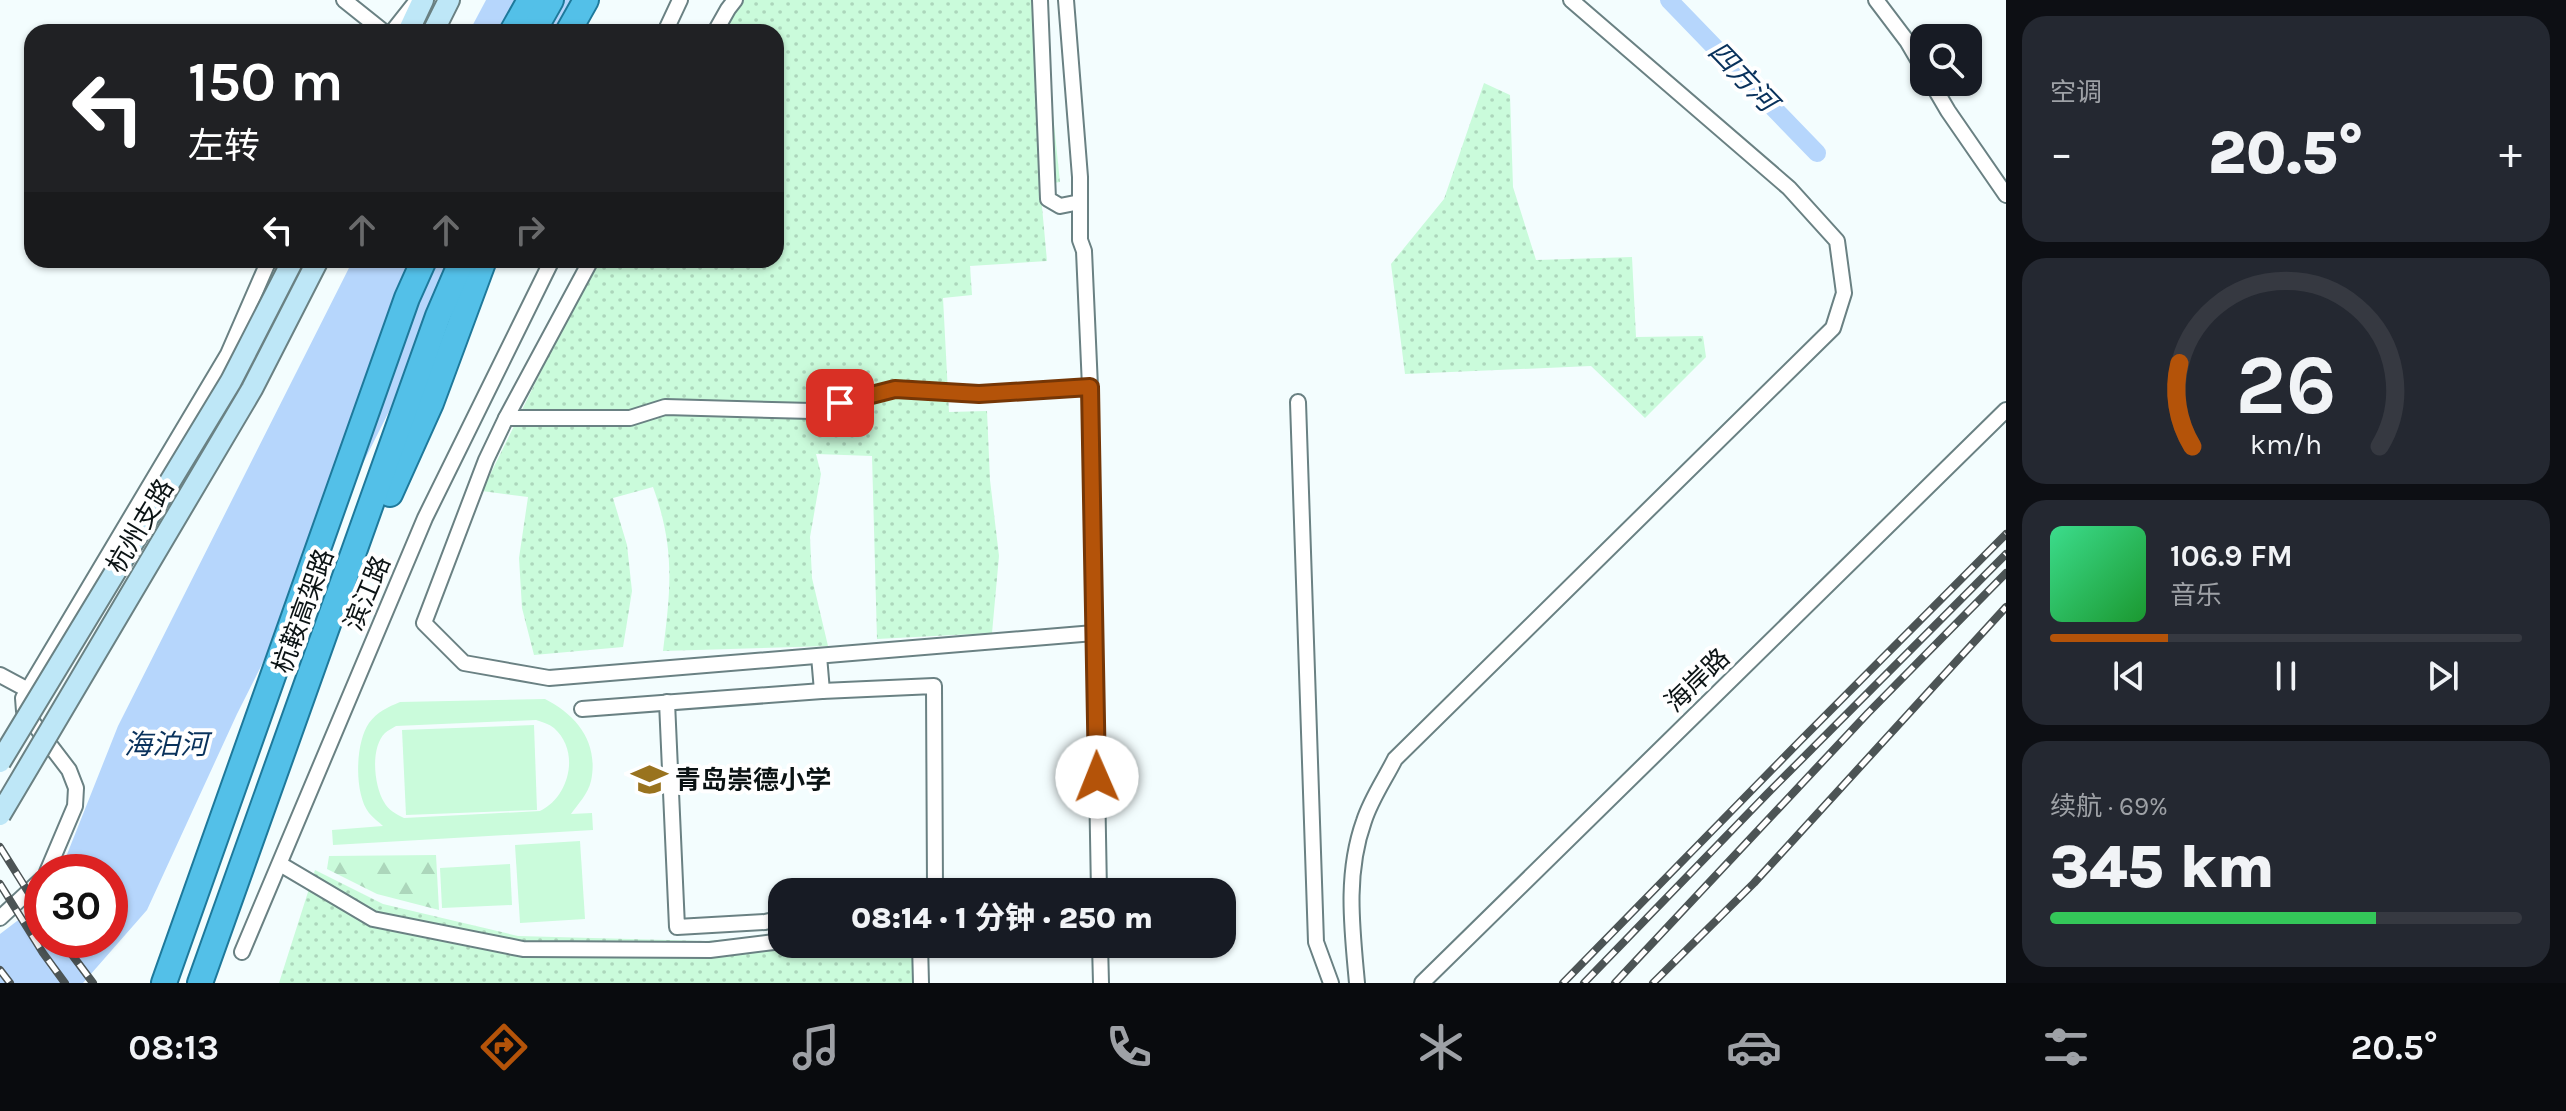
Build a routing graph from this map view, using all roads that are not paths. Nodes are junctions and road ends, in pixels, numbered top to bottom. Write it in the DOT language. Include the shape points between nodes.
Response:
graph roads {
  1 [pos="344,0"];
  2 [pos="421,0"];
  3 [pos="449,0"];
  4 [pos="530,0"];
  5 [pos="551,0"];
  6 [pos="586,0"];
  7 [pos="604,0"];
  8 [pos="680,0"];
  9 [pos="735,0"];
  10 [pos="1040,0"];
  11 [pos="1066,0"];
  12 [pos="1571,0"];
  13 [pos="1876,0"];
  14 [pos="374,24"];
  15 [pos="399,24"];
  16 [pos="411,24"];
  17 [pos="437,24"];
  18 [pos="516,24"];
  19 [pos="538,24"];
  20 [pos="572,24"];
  21 [pos="591,24"];
  22 [pos="669,24"];
  23 [pos="720,24"];
  24 [pos="1910,46"];
  25 [pos="1940,96"];
  26 [pos="2006,195"];
  27 [pos="1080,202"];
  28 [pos="266,268"];
  29 [pos="289,268"];
  30 [pos="314,268"];
  31 [pos="419,268"];
  32 [pos="459,268"];
  33 [pos="481,268"];
  34 [pos="548,268"];
  35 [pos="587,268"];
  36 [pos="1090,387"];
  37 [pos="1298,402"];
  38 [pos="2006,410"];
  39 [pos="506,418"];
  40 [pos="1094,633"];
  41 [pos="819,656"];
  42 [pos="314,664"];
  43 [pos="0,675"];
  44 [pos="28,690"];
  45 [pos="822,691"];
  46 [pos="667,702"];
  47 [pos="582,709"];
  48 [pos="0,762"];
  49 [pos="0,815"];
  50 [pos="55,854"];
  51 [pos="280,864"];
  52 [pos="935,878"];
  53 [pos="1099,878"];
  54 [pos="24,896"];
  55 [pos="0,918"];
  56 [pos="768,921"];
  57 [pos="768,943"];
  58 [pos="242,952"];
  59 [pos="920,958"];
  60 [pos="1100,958"];
  61 [pos="164,983"];
  62 [pos="200,983"];
  63 [pos="921,983"];
  64 [pos="1101,983"];
  65 [pos="1331,983"];
  66 [pos="1357,983"];
  67 [pos="1422,983"];
  1 -- 14 [label="street"];
  2 -- 15 [label="street"];
  2 -- 16 [label="main road"];
  3 -- 17 [label="main road"];
  4 -- 18 [label="highway"];
  5 -- 19 [label="highway"];
  6 -- 20 [label="highway"];
  7 -- 21 [label="highway"];
  8 -- 22 [label="street"];
  9 -- 23 [label="street"];
  10 -- 27 [label="street" via="1048,199 1060,206"];
  11 -- 27 [label="street"];
  12 -- 66 [label="street" via="1789,188 1837,241 1844,293 1833,328 1395,759 1364,819 1354,856 1350,901"];
  13 -- 24 [label="street"];
  25 -- 26 [label="street"];
  27 -- 36 [label="street"];
  28 -- 44 [label="street" via="228,354"];
  29 -- 48 [label="main road, 杭州支路, bridge" via="231,381"];
  30 -- 49 [label="main road, 杭州支路, bridge" via="252,389"];
  31 -- 61 [label="highway, 杭鞍高架路"];
  32 -- 42 [label="highway, 杭鞍高架路"];
  33 -- 42 [label="highway" via="431,403"];
  34 -- 51 [label="street, 滨江路" via="425,518"];
  35 -- 39 [label="street"];
  36 -- 39 [label="street" via="979,394 895,389 812,411 665,407 630,418"];
  36 -- 40 [label="street"];
  37 -- 65 [label="street" via="1316,942"];
  38 -- 67 [label="street, 海岸路"];
  39 -- 41 [label="street" via="424,623 464,663 549,678"];
  40 -- 41 [label="street"];
  40 -- 53 [label="street"];
  41 -- 45 [label="street"];
  42 -- 62 [label="highway, 杭鞍高架路"];
  43 -- 44 [label="street"];
  44 -- 50 [label="street" via="24,711 69,770 76,788 75,806"];
  45 -- 46 [label="street"];
  45 -- 52 [label="street" via="934,686"];
  46 -- 47 [label="street"];
  46 -- 56 [label="street" via="677,927"];
  51 -- 57 [label="street" via="373,919 523,949 710,950"];
  51 -- 58 [label="street, 滨江路"];
  54 -- 55 [label="street"];
  59 -- 63 [label="street"];
  60 -- 64 [label="street"];
}
